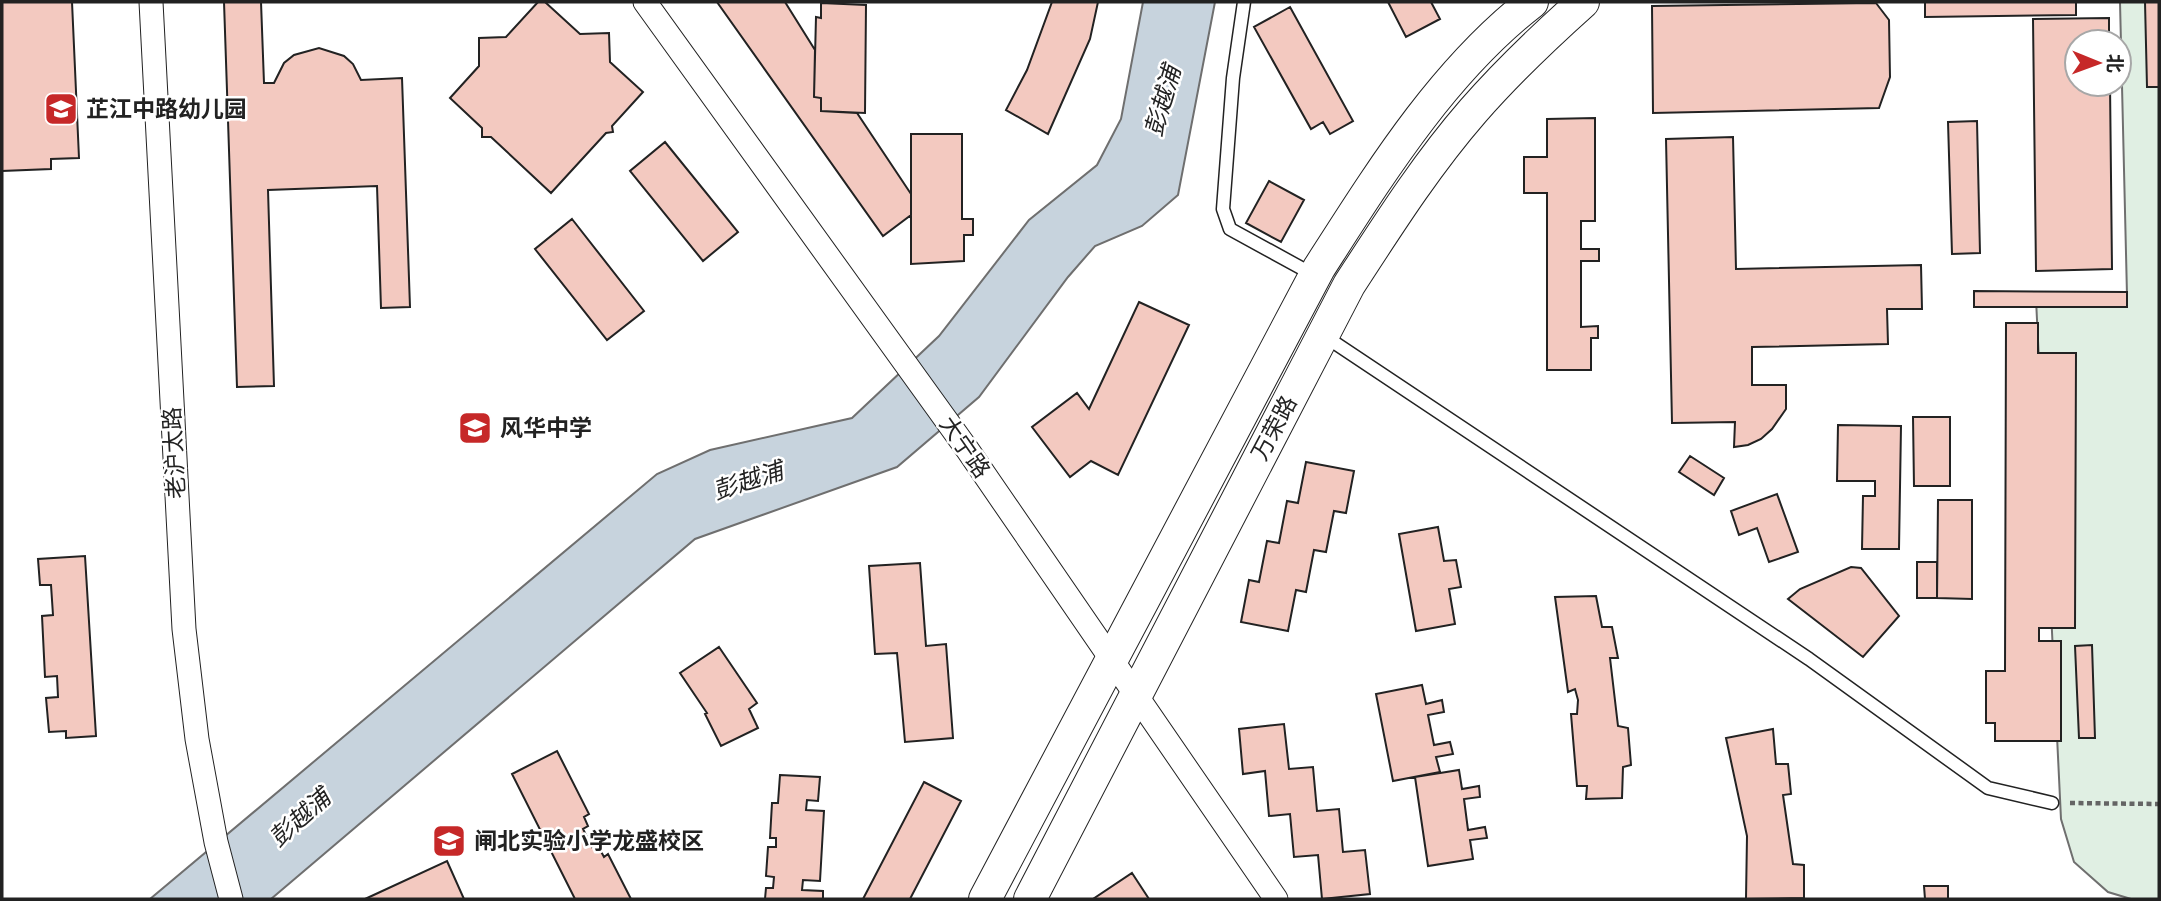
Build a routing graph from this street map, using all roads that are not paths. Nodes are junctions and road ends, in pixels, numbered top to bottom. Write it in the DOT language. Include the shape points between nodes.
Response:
graph roads {
  1 [pos="151,2"];
  2 [pos="645,2"];
  3 [pos="1244,2"];
  4 [pos="1532,2"];
  5 [pos="1583,2"];
  6 [pos="1512,12"];
  7 [pos="1314,276"];
  8 [pos="1323,335"];
  9 [pos="1111,659"];
  10 [pos="1135,695"];
  11 [pos="2052,803"];
  12 [pos="231,899"];
  13 [pos="985,899"];
  14 [pos="1030,899"];
  15 [pos="1276,899"];
  1 -- 12 [label="street, 老沪太路" via="184,629 197,739"];
  2 -- 9 [label="street, 大宁路" via="967,449"];
  3 -- 7 [label="lane" via="1223,209 1230,229"];
  4 -- 6 [label="main road, 万荣路"];
  5 -- 8 [label="main road, 万荣路" via="1473,111 1418,181 1349,285"];
  6 -- 7 [label="main road, 万荣路" via="1445,88 1380,173"];
  7 -- 9 [label="main road, 万荣路"];
  8 -- 10 [label="main road, 万荣路"];
  8 -- 11 [label="lane" via="1809,659 1988,788"];
  9 -- 10 [label="street, 大宁路"];
  9 -- 13 [label="main road, 万荣路"];
  10 -- 14 [label="main road, 万荣路"];
  10 -- 15 [label="street, 大宁路"];
}
